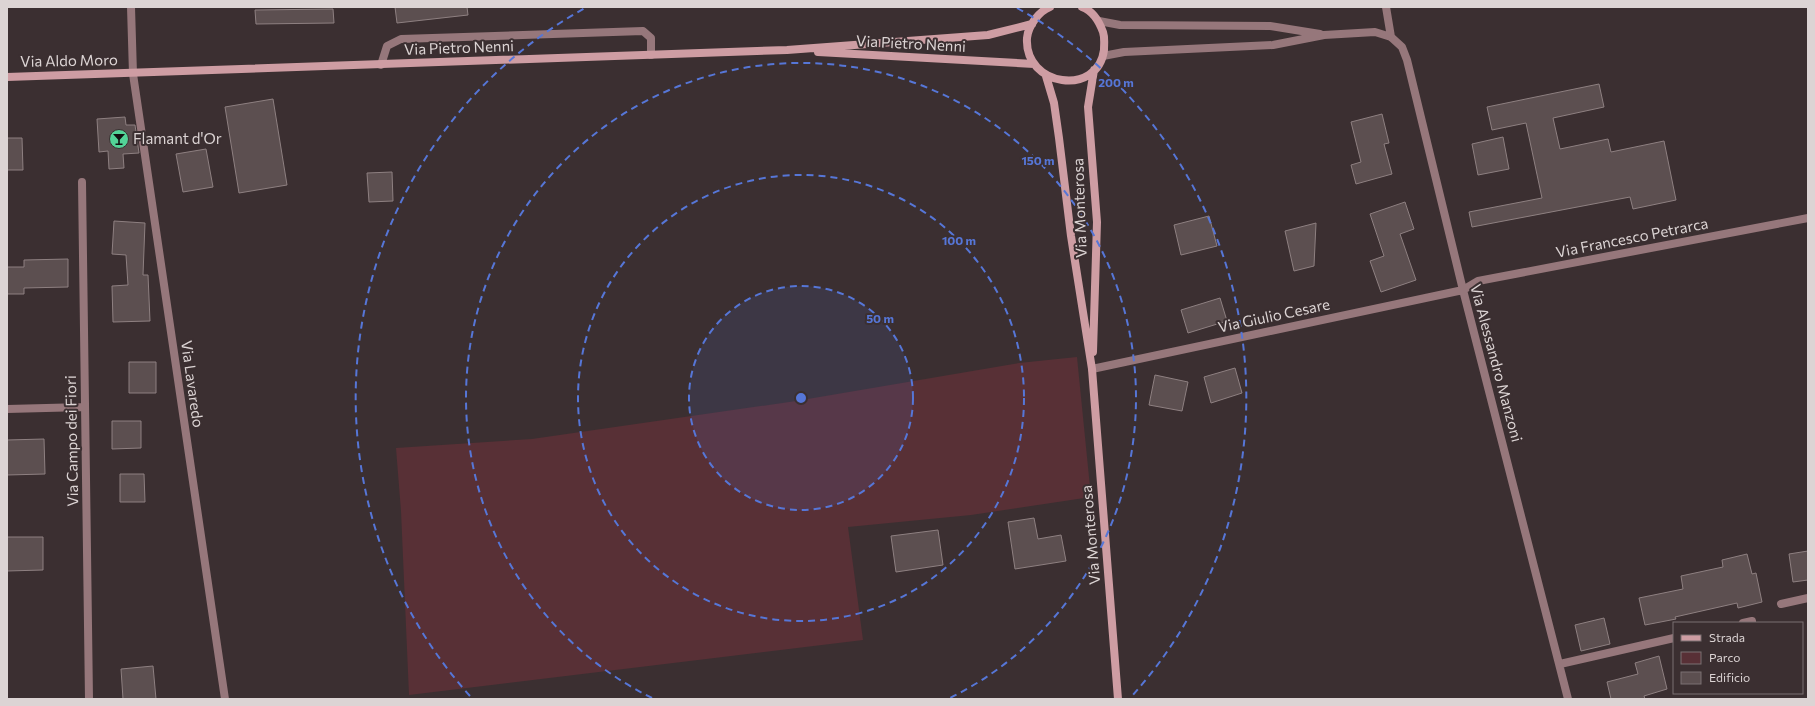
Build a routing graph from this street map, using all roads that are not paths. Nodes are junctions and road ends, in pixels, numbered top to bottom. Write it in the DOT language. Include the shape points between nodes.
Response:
graph roads {
  1 [pos="131,7"];
  2 [pos="1386,7"];
  3 [pos="1047,8"];
  4 [pos="1085,8"];
  5 [pos="1099,21"];
  6 [pos="1032,24"];
  7 [pos="1324,35"];
  8 [pos="1391,37"];
  9 [pos="787,50"];
  10 [pos="651,55"];
  11 [pos="1103,56"];
  12 [pos="1034,64"];
  13 [pos="381,65"];
  14 [pos="1094,70"];
  15 [pos="132,74"];
  16 [pos="1046,76"];
  17 [pos="7,77"];
  18 [pos="82,182"];
  19 [pos="1808,218"];
  20 [pos="1463,290"];
  21 [pos="1092,369"];
  22 [pos="85,407"];
  23 [pos="7,409"];
  24 [pos="1808,598"];
  25 [pos="1781,604"];
  26 [pos="1752,621"];
  27 [pos="1748,622"];
  28 [pos="1673,638"];
  29 [pos="1560,664"];
  30 [pos="89,699"];
  31 [pos="225,699"];
  32 [pos="1118,699"];
  33 [pos="1568,699"];
  1 -- 15 [label="street, Via Lavaredo"];
  2 -- 8 [label="street"];
  3 -- 6 [label="main road"];
  4 -- 5 [label="main road"];
  5 -- 7 [label="street" via="1120,25 1270,26"];
  5 -- 11 [label="main road" via="1105,38"];
  6 -- 9 [label="main road, Via Pietro Nenni" via="988,35"];
  6 -- 12 [label="main road" via="1027,37 1028,52"];
  7 -- 8 [label="street" via="1375,32"];
  7 -- 11 [label="street" via="1273,45 1124,52"];
  8 -- 20 [label="street, Via Alessandro Manzoni" via="1402,47 1407,60"];
  9 -- 10 [label="main road, Via Pietro Nenni"];
  9 -- 12 [label="main road, Via Pietro Nenni"];
  10 -- 13 [label="main road, Via Pietro Nenni"];
  10 -- 13 [label="street" via="651,38 643,30 573,32 401,39 388,46"];
  11 -- 14 [label="main road"];
  12 -- 16 [label="main road"];
  13 -- 15 [label="main road, Via Pietro Nenni"];
  14 -- 16 [label="main road" via="1082,78 1064,81"];
  14 -- 21 [label="main road, Via Monterosa" via="1088,107 1097,222"];
  15 -- 17 [label="main road, Via Aldo Moro"];
  15 -- 31 [label="street, Via Lavaredo"];
  16 -- 21 [label="main road, Via Monterosa" via="1054,103"];
  18 -- 22 [label="street, Via Campo dei Fiori"];
  19 -- 20 [label="street, Via Francesco Petrarca" via="1478,281"];
  20 -- 21 [label="street, Via Giulio Cesare"];
  20 -- 29 [label="street, Via Alessandro Manzoni"];
  21 -- 32 [label="main road, Via Monterosa"];
  22 -- 23 [label="street"];
  22 -- 30 [label="street, Via Campo dei Fiori"];
  24 -- 25 [label="street"];
  26 -- 27 [label="street"];
  28 -- 29 [label="street"];
  29 -- 33 [label="street, Via Alessandro Manzoni"];
}
